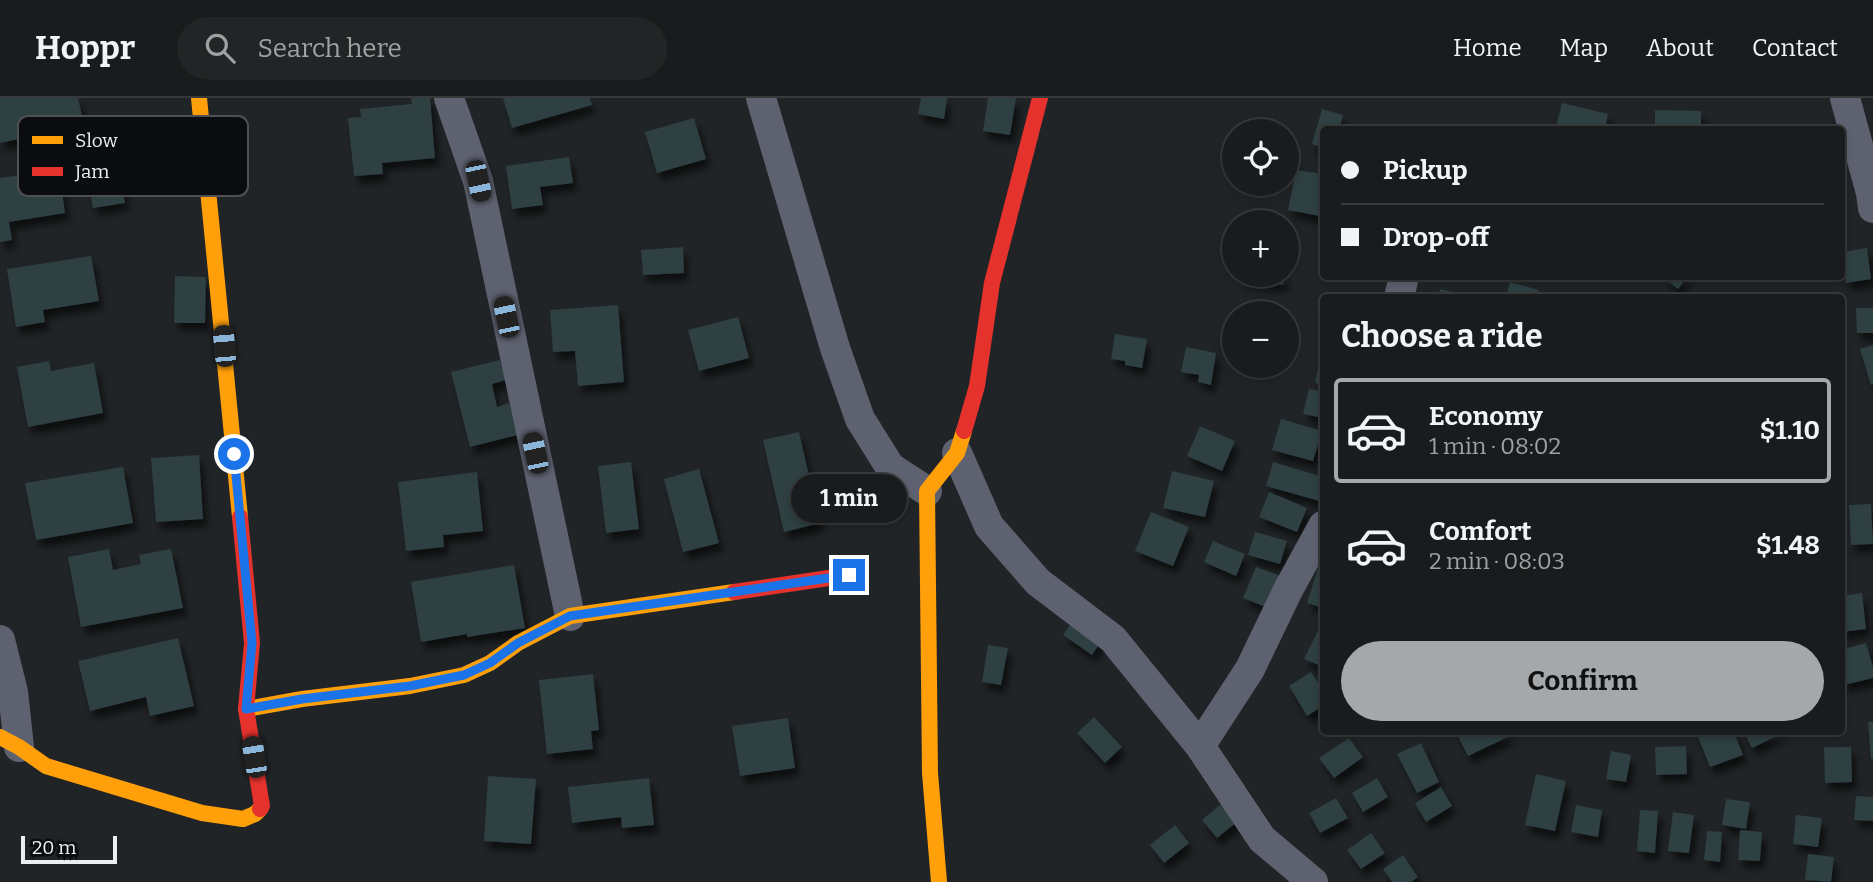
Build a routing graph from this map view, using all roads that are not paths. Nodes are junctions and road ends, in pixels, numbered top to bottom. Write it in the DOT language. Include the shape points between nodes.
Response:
graph roads {
  1 [pos="199,98"];
  2 [pos="449,98"];
  3 [pos="761,98"];
  4 [pos="1040,98"];
  5 [pos="1845,98"];
  6 [pos="201,116"];
  7 [pos="209,196"];
  8 [pos="1873,208"];
  9 [pos="957,453"];
  10 [pos="927,491"];
  11 [pos="1320,531"];
  12 [pos="849,575"];
  13 [pos="570,616"];
  14 [pos="0,640"];
  15 [pos="246,709"];
  16 [pos="9,742"];
  17 [pos="1200,746"];
  18 [pos="939,882"];
  19 [pos="1313,882"];
  1 -- 6 [label="street"];
  2 -- 13 [label="street" via="478,181"];
  3 -- 10 [label="street" via="860,419 890,467"];
  4 -- 9 [label="street" via="992,283 976,386"];
  5 -- 8 [label="street"];
  7 -- 15 [label="street" via="252,643"];
  9 -- 10 [label="street"];
  9 -- 17 [label="street" via="989,526 1038,582 1112,639"];
  10 -- 18 [label="street" via="930,773"];
  11 -- 17 [label="street" via="1250,669"];
  12 -- 13 [label="street"];
  13 -- 15 [label="street" via="464,675"];
  14 -- 16 [label="street" via="13,692"];
  15 -- 16 [label="street" via="262,806 243,819 202,813 46,766"];
  17 -- 19 [label="street" via="1262,839"];
}
